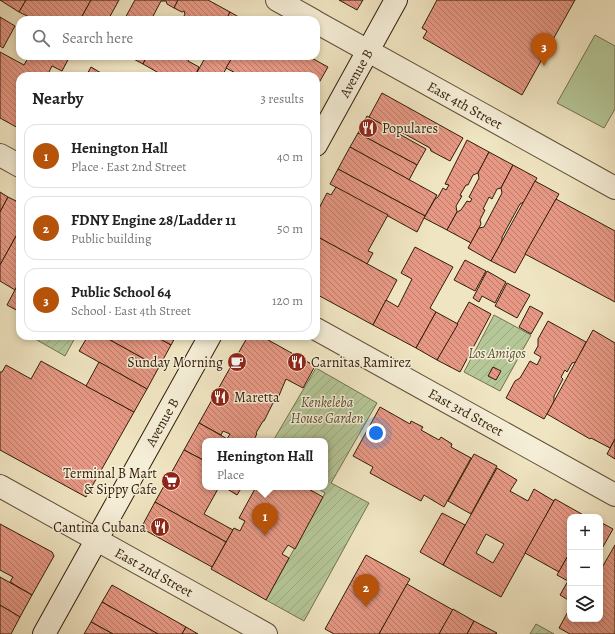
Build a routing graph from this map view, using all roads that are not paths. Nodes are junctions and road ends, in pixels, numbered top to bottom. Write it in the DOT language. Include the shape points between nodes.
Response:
graph roads {
  1 [pos="277,0"];
  2 [pos="396,0"];
  3 [pos="306,16"];
  4 [pos="320,24"];
  5 [pos="368,51"];
  6 [pos="320,138"];
  7 [pos="0,155"];
  8 [pos="16,164"];
  9 [pos="615,188"];
  10 [pos="320,331"];
  11 [pos="208,340"];
  12 [pos="0,486"];
  13 [pos="615,495"];
  14 [pos="96,540"];
  15 [pos="44,634"];
  16 [pos="266,634"];
  1 -- 3 [label="street"];
  2 -- 5 [label="street, Avenue B"];
  4 -- 5 [label="street, East 4th Street"];
  5 -- 6 [label="street, Avenue B"];
  5 -- 9 [label="street, East 4th Street"];
  7 -- 8 [label="street"];
  10 -- 13 [label="street, East 3rd Street"];
  11 -- 14 [label="street, Avenue B"];
  12 -- 14 [label="street, East 2nd Street"];
  14 -- 15 [label="street, Avenue B"];
  14 -- 16 [label="street, East 2nd Street"];
}
